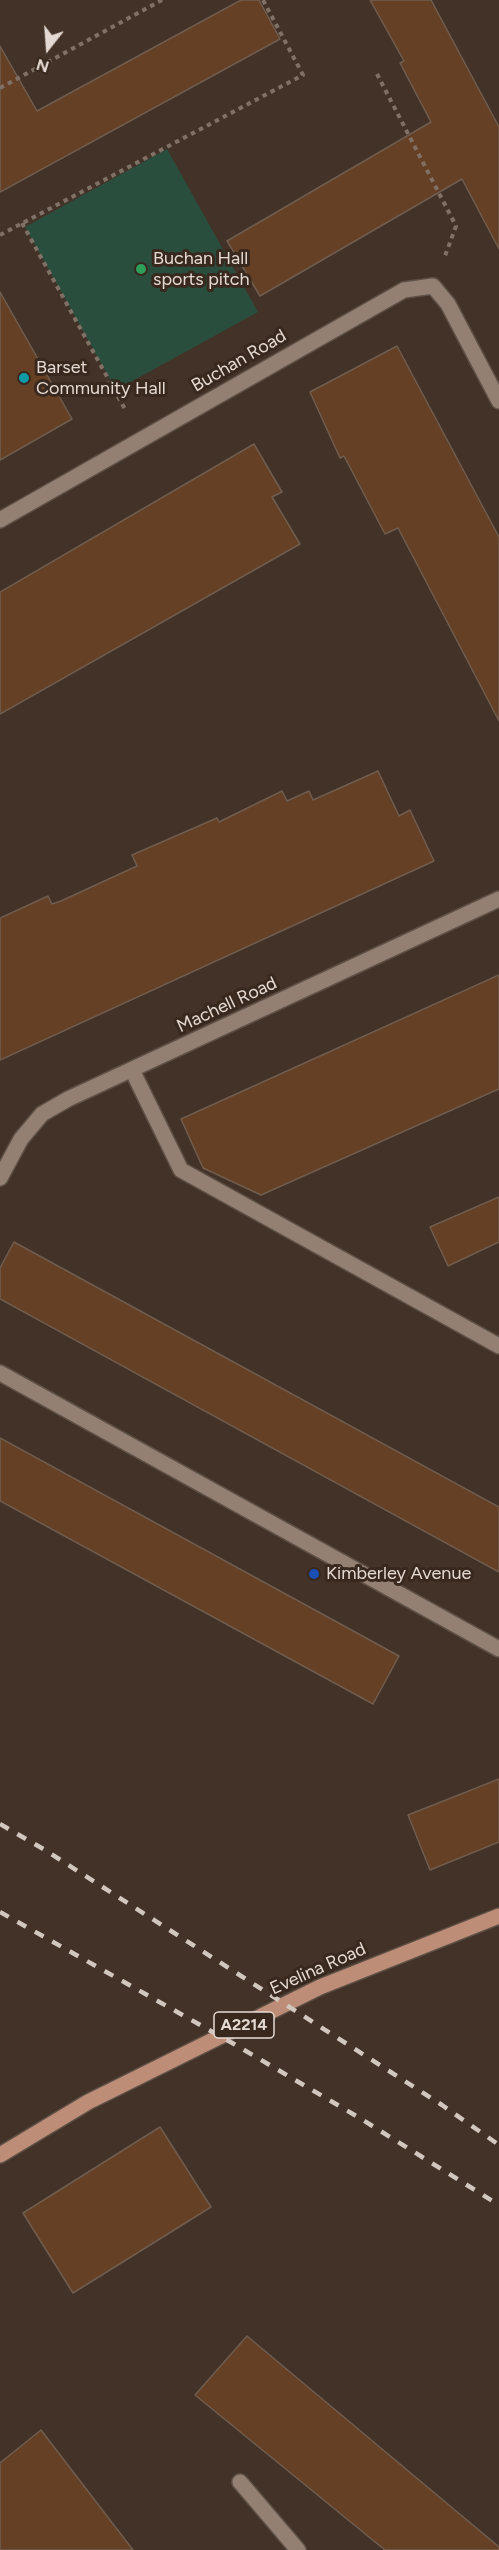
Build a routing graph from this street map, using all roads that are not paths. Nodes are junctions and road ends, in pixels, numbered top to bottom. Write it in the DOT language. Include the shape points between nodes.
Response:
graph roads {
  1 [pos="499,401"];
  2 [pos="0,520"];
  3 [pos="499,899"];
  4 [pos="132,1070"];
  5 [pos="0,1178"];
  6 [pos="499,1346"];
  7 [pos="0,1373"];
  8 [pos="499,1648"];
  9 [pos="499,1916"];
  10 [pos="0,2155"];
  11 [pos="240,2482"];
  12 [pos="298,2550"];
  1 -- 2 [label="street, Buchan Road" via="448,304 434,286 404,290"];
  3 -- 4 [label="street, Machell Road"];
  4 -- 5 [label="street, Machell Road" via="42,1114 21,1140"];
  4 -- 6 [label="street" via="181,1170"];
  7 -- 8 [label="street"];
  9 -- 10 [label="main road, Evelina Road / A2214" via="321,1987 88,2102"];
  11 -- 12 [label="street"];
}
